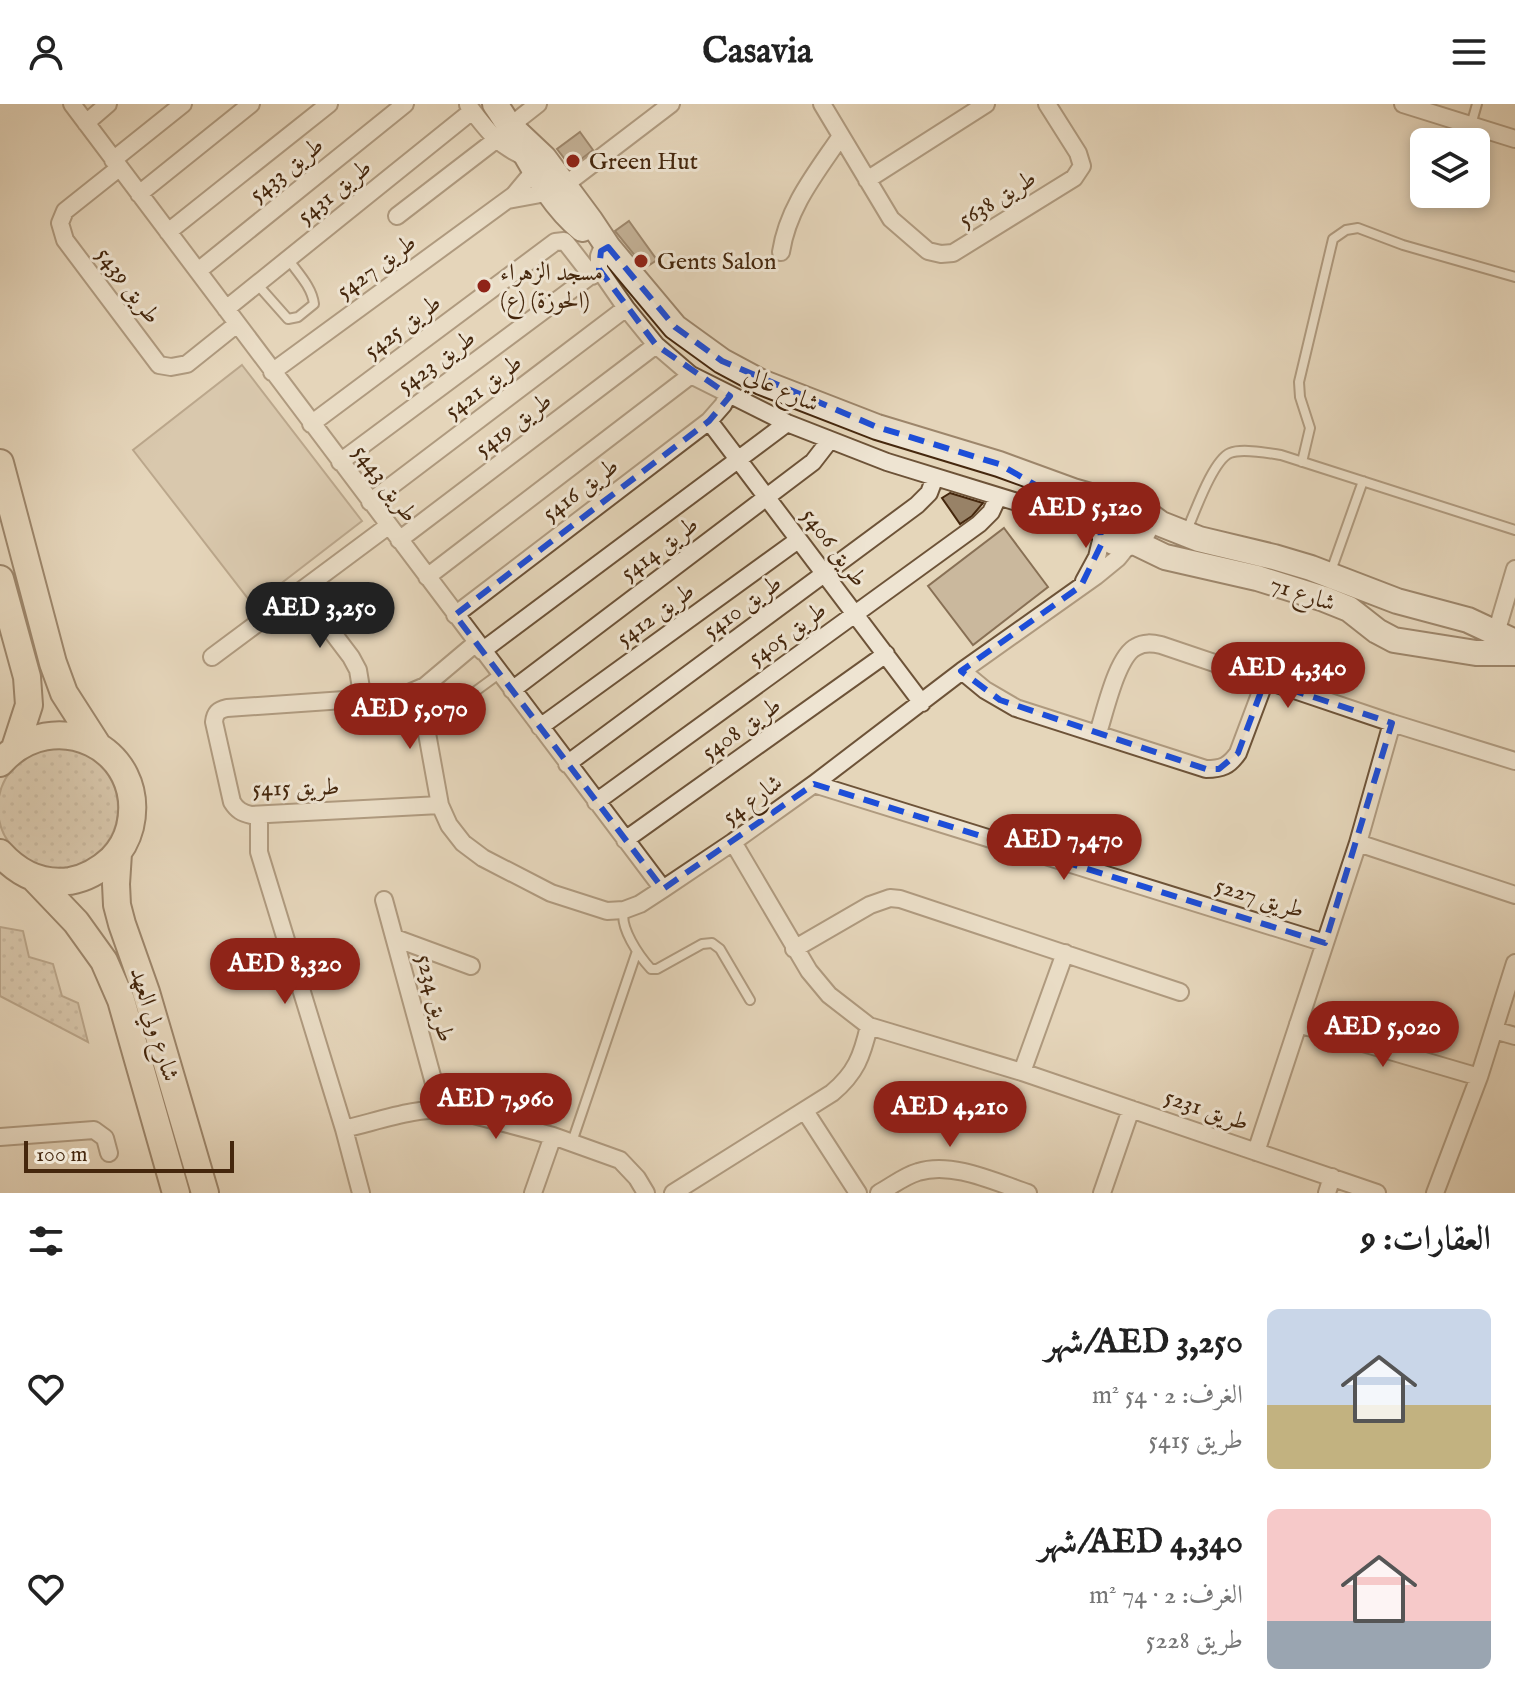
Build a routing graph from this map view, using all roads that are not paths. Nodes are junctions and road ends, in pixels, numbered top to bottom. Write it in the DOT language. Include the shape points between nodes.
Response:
graph roads {
  1 [pos="72,104"];
  2 [pos="108,104"];
  3 [pos="183,104"];
  4 [pos="251,104"];
  5 [pos="329,104"];
  6 [pos="405,104"];
  7 [pos="538,104"];
  8 [pos="671,104"];
  9 [pos="822,104"];
  10 [pos="986,104"];
  11 [pos="1047,104"];
  12 [pos="1403,104"];
  13 [pos="1477,104"];
  14 [pos="476,106"];
  15 [pos="86,123"];
  16 [pos="1471,125"];
  17 [pos="504,132"];
  18 [pos="841,136"];
  19 [pos="1515,139"];
  20 [pos="537,163"];
  21 [pos="116,164"];
  22 [pos="867,180"];
  23 [pos="556,189"];
  24 [pos="139,194"];
  25 [pos="508,200"];
  26 [pos="397,216"];
  27 [pos="168,232"];
  28 [pos="781,252"];
  29 [pos="288,259"];
  30 [pos="599,264"];
  31 [pos="198,271"];
  32 [pos="1515,277"];
  33 [pos="257,284"];
  34 [pos="626,308"];
  35 [pos="226,309"];
  36 [pos="237,324"];
  37 [pos="656,345"];
  38 [pos="272,372"];
  39 [pos="691,375"];
  40 [pos="728,395"];
  41 [pos="709,421"];
  42 [pos="787,423"];
  43 [pos="311,424"];
  44 [pos="830,440"];
  45 [pos="738,460"];
  46 [pos="340,462"];
  47 [pos="1302,462"];
  48 [pos="0,463"];
  49 [pos="999,464"];
  50 [pos="935,477"];
  51 [pos="1363,481"];
  52 [pos="1057,495"];
  53 [pos="766,497"];
  54 [pos="998,497"];
  55 [pos="370,502"];
  56 [pos="1143,511"];
  57 [pos="1104,519"];
  58 [pos="388,526"];
  59 [pos="1515,530"];
  60 [pos="1185,533"];
  61 [pos="399,540"];
  62 [pos="798,540"];
  63 [pos="1133,542"];
  64 [pos="1515,569"];
  65 [pos="825,575"];
  66 [pos="1329,575"];
  67 [pos="427,577"];
  68 [pos="0,579"];
  69 [pos="1081,586"];
  70 [pos="301,591"];
  71 [pos="855,613"];
  72 [pos="455,615"];
  73 [pos="1506,638"];
  74 [pos="479,647"];
  75 [pos="1515,653"];
  76 [pos="886,654"];
  77 [pos="212,657"];
  78 [pos="962,671"];
  79 [pos="499,674"];
  80 [pos="1265,681"];
  81 [pos="419,689"];
  82 [pos="512,690"];
  83 [pos="363,700"];
  84 [pos="922,703"];
  85 [pos="458,704"];
  86 [pos="1392,723"];
  87 [pos="540,727"];
  88 [pos="1098,733"];
  89 [pos="98,746"];
  90 [pos="8,755"];
  91 [pos="1515,761"];
  92 [pos="567,764"];
  93 [pos="814,784"];
  94 [pos="596,802"];
  95 [pos="440,805"];
  96 [pos="259,815"];
  97 [pos="625,840"];
  98 [pos="733,842"];
  99 [pos="1358,843"];
  100 [pos="118,853"];
  101 [pos="3,860"];
  102 [pos="35,879"];
  103 [pos="663,889"];
  104 [pos="1515,895"];
  105 [pos="384,900"];
  106 [pos="624,910"];
  107 [pos="395,938"];
  108 [pos="1325,943"];
  109 [pos="794,949"];
  110 [pos="637,951"];
  111 [pos="1065,953"];
  112 [pos="1515,963"];
  113 [pos="471,966"];
  114 [pos="1180,992"];
  115 [pos="750,1000"];
  116 [pos="1298,1024"];
  117 [pos="869,1026"];
  118 [pos="1494,1030"];
  119 [pos="1515,1036"];
  120 [pos="1022,1072"];
  121 [pos="1479,1077"];
  122 [pos="441,1109"];
  123 [pos="1131,1109"];
  124 [pos="805,1111"];
  125 [pos="344,1129"];
  126 [pos="553,1136"];
  127 [pos="0,1137"];
  128 [pos="572,1142"];
  129 [pos="1256,1152"];
  130 [pos="109,1153"];
  131 [pos="1329,1185"];
  132 [pos="176,1193"];
  133 [pos="205,1193"];
  134 [pos="361,1193"];
  135 [pos="533,1193"];
  136 [pos="646,1193"];
  137 [pos="673,1193"];
  138 [pos="858,1193"];
  139 [pos="879,1193"];
  140 [pos="1028,1193"];
  141 [pos="1102,1193"];
  142 [pos="1377,1193"];
  143 [pos="1435,1193"];
  1 -- 15 [label="street, طريق 5443"];
  2 -- 15 [label="street"];
  3 -- 21 [label="street, طريق 5439"];
  4 -- 24 [label="street"];
  5 -- 27 [label="street"];
  6 -- 31 [label="street, طريق 5433"];
  7 -- 17 [label="street"];
  8 -- 23 [label="street"];
  9 -- 18 [label="street, طريق 5638"];
  10 -- 22 [label="street"];
  11 -- 22 [label="street, طريق 5638" via="1082,166 1074,178 953,253 928,251 891,219"];
  12 -- 16 [label="street"];
  13 -- 16 [label="lane"];
  14 -- 17 [label="street"];
  14 -- 29 [label="street, طريق 5431"];
  15 -- 21 [label="street, طريق 5443"];
  16 -- 19 [label="street"];
  17 -- 20 [label="street, شارع عالي"];
  17 -- 26 [label="street"];
  18 -- 22 [label="street, طريق 5638"];
  18 -- 28 [label="street" via="798,201"];
  20 -- 23 [label="street, شارع عالي"];
  20 -- 25 [label="street, طريق 5427"];
  21 -- 24 [label="street, طريق 5443"];
  21 -- 36 [label="street, طريق 5439" via="65,211 60,223 65,240 159,365 187,364"];
  23 -- 25 [label="street, طريق 5427"];
  23 -- 30 [label="street, شارع عالي"];
  24 -- 27 [label="street, طريق 5443"];
  25 -- 38 [label="street, طريق 5427"];
  27 -- 31 [label="street, طريق 5443"];
  29 -- 33 [label="street, طريق 5431"];
  29 -- 33 [label="lane" via="314,298 298,317 288,319"];
  30 -- 34 [label="street"];
  30 -- 43 [label="street, طريق 5425" via="564,241 555,242"];
  30 -- 46 [label="street, طريق 5423"];
  30 -- 49 [label="street, شارع عالي" via="675,327 761,382 877,427"];
  31 -- 35 [label="street, طريق 5443"];
  32 -- 47 [label="lane" via="1358,228 1333,239 1299,382 1310,428"];
  33 -- 35 [label="street, طريق 5431"];
  34 -- 37 [label="street"];
  34 -- 55 [label="street, طريق 5421"];
  35 -- 36 [label="street, طريق 5443"];
  36 -- 38 [label="street, طريق 5443"];
  37 -- 39 [label="street"];
  37 -- 61 [label="street, طريق 5419"];
  38 -- 43 [label="street, طريق 5443"];
  39 -- 40 [label="street"];
  39 -- 67 [label="street"];
  40 -- 41 [label="street, طريق 5416"];
  40 -- 42 [label="street"];
  41 -- 45 [label="street, طريق 5406"];
  41 -- 72 [label="street, طريق 5416"];
  42 -- 44 [label="street"];
  42 -- 45 [label="street, طريق 5415"];
  43 -- 46 [label="street, طريق 5443"];
  44 -- 50 [label="street"];
  44 -- 53 [label="street, طريق 5414" via="813,462"];
  45 -- 53 [label="street, طريق 5406"];
  45 -- 74 [label="street, طريق 5415"];
  46 -- 55 [label="street, طريق 5443"];
  47 -- 51 [label="lane"];
  47 -- 60 [label="lane" via="1281,455 1230,452 1217,464"];
  48 -- 89 [label="main road" via="53,663 64,693"];
  49 -- 52 [label="street, شارع عالي"];
  49 -- 57 [label="street, شارع عالي" via="1073,491"];
  50 -- 54 [label="street"];
  50 -- 65 [label="street, طريق 5410" via="917,505"];
  51 -- 59 [label="lane"];
  51 -- 66 [label="lane"];
  52 -- 54 [label="street" via="1031,503"];
  52 -- 57 [label="street, شارع عالي"];
  53 -- 62 [label="street, طريق 5406"];
  53 -- 82 [label="street, طريق 5414"];
  54 -- 71 [label="street, طريق 5405" via="986,519"];
  55 -- 58 [label="street, طريق 5443"];
  56 -- 57 [label="street" via="1135,502 1119,499"];
  56 -- 60 [label="street, شارع 71"];
  56 -- 63 [label="street" via="1145,526"];
  57 -- 63 [label="street" via="1114,542"];
  57 -- 69 [label="street, شارع 54" via="1097,557"];
  58 -- 61 [label="street, طريق 5443"];
  58 -- 70 [label="street"];
  60 -- 66 [label="street, شارع 71"];
  61 -- 67 [label="street, طريق 5443"];
  62 -- 65 [label="street, طريق 5406"];
  62 -- 87 [label="street, طريق 5412"];
  63 -- 69 [label="street, شارع 54"];
  63 -- 75 [label="street, شارع 71" via="1165,557 1324,599 1349,609 1394,640 1476,653"];
  64 -- 73 [label="street"];
  65 -- 71 [label="street, طريق 5406"];
  65 -- 92 [label="street, طريق 5410"];
  66 -- 73 [label="street, شارع 71" via="1468,620"];
  67 -- 72 [label="street, طريق 5443"];
  68 -- 90 [label="main road" via="27,677 29,705"];
  69 -- 78 [label="street, شارع 54"];
  70 -- 77 [label="street"];
  70 -- 83 [label="street" via="351,657"];
  71 -- 76 [label="street, طريق 5406"];
  71 -- 94 [label="street, طريق 5405"];
  72 -- 74 [label="street, طريق 5443"];
  74 -- 79 [label="street, طريق 5443"];
  74 -- 81 [label="street, طريق 5415"];
  76 -- 84 [label="street, طريق 5406"];
  76 -- 97 [label="street, طريق 5408"];
  78 -- 84 [label="street, شارع 54"];
  78 -- 88 [label="street" via="1016,708"];
  79 -- 82 [label="street, طريق 5443"];
  79 -- 85 [label="lane"];
  80 -- 86 [label="street"];
  80 -- 88 [label="street" via="1238,753 1219,769"];
  80 -- 88 [label="street" via="1161,645 1136,646 1120,664"];
  81 -- 83 [label="street, طريق 5415"];
  81 -- 95 [label="street"];
  82 -- 87 [label="street, طريق 5443"];
  83 -- 96 [label="street, طريق 5415" via="220,709 214,722 232,802 243,813"];
  84 -- 93 [label="street, شارع 54"];
  86 -- 91 [label="street"];
  86 -- 99 [label="street"];
  87 -- 92 [label="street, طريق 5443"];
  89 -- 90 [label="main road" via="56,734 35,738"];
  89 -- 100 [label="main road" via="114,759 131,796 128,836"];
  92 -- 94 [label="street, طريق 5443"];
  93 -- 98 [label="street, شارع 54"];
  93 -- 108 [label="street, طريق 5227"];
  94 -- 97 [label="street, طريق 5443"];
  95 -- 96 [label="street, طريق 5415"];
  95 -- 106 [label="street" via="463,843 483,858 551,893 607,911"];
  96 -- 125 [label="street" via="259,852"];
  97 -- 103 [label="street, طريق 5443"];
  98 -- 103 [label="street, شارع 54"];
  98 -- 109 [label="street, طريق 5231"];
  99 -- 104 [label="street"];
  99 -- 108 [label="street"];
  100 -- 102 [label="main road" via="81,879"];
  100 -- 133 [label="main road, شارع ولي العهد" via="117,905"];
  101 -- 102 [label="main road, شارع ولي العهد"];
  102 -- 132 [label="main road, شارع ولي العهد" via="104,961 121,1000"];
  103 -- 106 [label="street, شارع 54"];
  105 -- 107 [label="street, طريق 5234"];
  106 -- 110 [label="lane"];
  107 -- 113 [label="street"];
  107 -- 122 [label="street, طريق 5234"];
  108 -- 116 [label="street"];
  109 -- 111 [label="street" via="890,898"];
  109 -- 117 [label="street, طريق 5231" via="829,995"];
  110 -- 115 [label="lane" via="654,970 712,943"];
  110 -- 128 [label="lane"];
  111 -- 114 [label="street"];
  111 -- 120 [label="street"];
  112 -- 118 [label="street"];
  116 -- 121 [label="street"];
  116 -- 129 [label="street"];
  117 -- 120 [label="street, طريق 5231"];
  117 -- 124 [label="street" via="855,1069"];
  118 -- 119 [label="street"];
  118 -- 121 [label="street"];
  120 -- 123 [label="street, طريق 5231"];
  121 -- 143 [label="street"];
  122 -- 125 [label="street"];
  122 -- 126 [label="street"];
  123 -- 129 [label="street, طريق 5231"];
  123 -- 141 [label="street"];
  124 -- 137 [label="street"];
  124 -- 138 [label="street"];
  125 -- 134 [label="street"];
  126 -- 128 [label="street"];
  126 -- 135 [label="street"];
  127 -- 130 [label="street" via="94,1130 105,1138"];
  128 -- 136 [label="street" via="620,1160"];
  129 -- 131 [label="street, طريق 5231"];
  131 -- 142 [label="street, طريق 5231"];
  139 -- 140 [label="street" via="920,1171 941,1168"];
}
